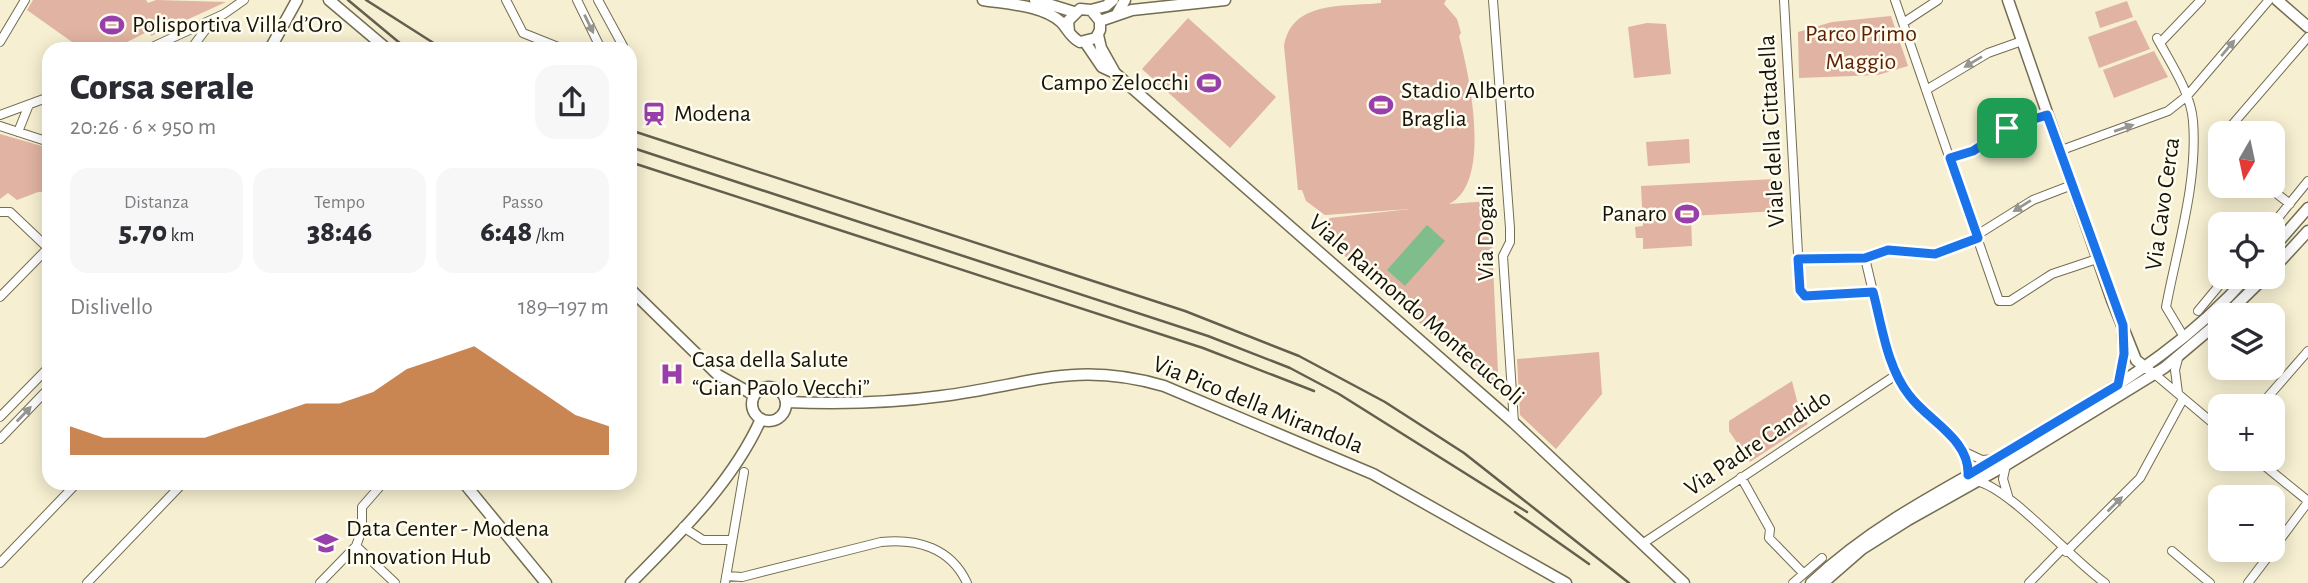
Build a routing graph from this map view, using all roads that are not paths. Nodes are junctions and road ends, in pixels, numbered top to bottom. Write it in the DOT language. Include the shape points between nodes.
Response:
graph roads {
  1 [pos="25,0"];
  2 [pos="244,0"];
  3 [pos="297,0"];
  4 [pos="329,0"];
  5 [pos="506,0"];
  6 [pos="577,0"];
  7 [pos="598,0"];
  8 [pos="984,0"];
  9 [pos="1035,0"];
  10 [pos="1113,0"];
  11 [pos="1125,0"];
  12 [pos="1225,0"];
  13 [pos="1493,0"];
  14 [pos="1784,0"];
  15 [pos="1895,0"];
  16 [pos="1938,0"];
  17 [pos="2008,0"];
  18 [pos="2201,0"];
  19 [pos="2269,0"];
  20 [pos="2277,0"];
  21 [pos="1091,10"];
  22 [pos="1074,12"];
  23 [pos="1117,13"];
  24 [pos="214,19"];
  25 [pos="1100,21"];
  26 [pos="1903,23"];
  27 [pos="2308,27"];
  28 [pos="184,32"];
  29 [pos="1069,32"];
  30 [pos="1098,35"];
  31 [pos="2308,37"];
  32 [pos="2022,41"];
  33 [pos="0,42"];
  34 [pos="163,42"];
  35 [pos="190,42"];
  36 [pos="196,42"];
  37 [pos="274,42"];
  38 [pos="379,42"];
  39 [pos="546,42"];
  40 [pos="598,42"];
  41 [pos="621,42"];
  42 [pos="1085,42"];
  43 [pos="1115,73"];
  44 [pos="1926,90"];
  45 [pos="2187,96"];
  46 [pos="42,100"];
  47 [pos="28,107"];
  48 [pos="2047,115"];
  49 [pos="0,116"];
  50 [pos="2235,121"];
  51 [pos="0,126"];
  52 [pos="18,132"];
  53 [pos="42,140"];
  54 [pos="2059,151"];
  55 [pos="1950,158"];
  56 [pos="2308,181"];
  57 [pos="2071,185"];
  58 [pos="2282,198"];
  59 [pos="2290,204"];
  60 [pos="2308,208"];
  61 [pos="0,212"];
  62 [pos="2283,212"];
  63 [pos="2285,215"];
  64 [pos="2296,223"];
  65 [pos="2308,231"];
  66 [pos="2285,235"];
  67 [pos="1978,237"];
  68 [pos="42,242"];
  69 [pos="42,255"];
  70 [pos="2285,256"];
  71 [pos="1865,258"];
  72 [pos="1798,259"];
  73 [pos="2096,259"];
  74 [pos="2216,289"];
  75 [pos="2236,289"];
  76 [pos="2253,289"];
  77 [pos="1873,292"];
  78 [pos="637,296"];
  79 [pos="0,297"];
  80 [pos="2239,303"];
  81 [pos="2198,311"];
  82 [pos="2123,325"];
  83 [pos="2208,330"];
  84 [pos="2184,337"];
  85 [pos="2308,351"];
  86 [pos="2180,353"];
  87 [pos="2150,371"];
  88 [pos="42,374"];
  89 [pos="1896,375"];
  90 [pos="2118,385"];
  91 [pos="2270,394"];
  92 [pos="42,395"];
  93 [pos="754,395"];
  94 [pos="2181,398"];
  95 [pos="787,402"];
  96 [pos="0,417"];
  97 [pos="761,419"];
  98 [pos="2208,420"];
  99 [pos="1514,424"];
  100 [pos="0,439"];
  101 [pos="1965,452"];
  102 [pos="2003,462"];
  103 [pos="2271,471"];
  104 [pos="744,472"];
  105 [pos="1741,477"];
  106 [pos="1972,478"];
  107 [pos="70,490"];
  108 [pos="176,490"];
  109 [pos="377,490"];
  110 [pos="470,490"];
  111 [pos="2308,502"];
  112 [pos="2014,503"];
  113 [pos="1907,516"];
  114 [pos="683,527"];
  115 [pos="2285,533"];
  116 [pos="732,540"];
  117 [pos="1642,544"];
  118 [pos="356,546"];
  119 [pos="2064,551"];
  120 [pos="2172,551"];
  121 [pos="1822,558"];
  122 [pos="2263,562"];
  123 [pos="0,563"];
  124 [pos="1803,573"];
  125 [pos="725,579"];
  126 [pos="1562,582"];
  127 [pos="87,583"];
  128 [pos="320,583"];
  129 [pos="394,583"];
  130 [pos="546,583"];
  131 [pos="631,583"];
  132 [pos="967,583"];
  133 [pos="1684,583"];
  134 [pos="1793,583"];
  135 [pos="1811,583"];
  136 [pos="1822,583"];
  137 [pos="2029,583"];
  138 [pos="2105,583"];
  139 [pos="2210,583"];
  140 [pos="2248,583"];
  1 -- 33 [label="street"];
  2 -- 24 [label="street"];
  3 -- 37 [label="street"];
  4 -- 38 [label="street"];
  5 -- 39 [label="street" via="523,33"];
  6 -- 40 [label="street, one-way"];
  7 -- 41 [label="street"];
  8 -- 29 [label="street" via="1035,9 1060,21"];
  9 -- 22 [label="street"];
  10 -- 21 [label="street"];
  11 -- 23 [label="street"];
  12 -- 23 [label="street"];
  13 -- 99 [label="street, Via Dogali" via="1510,228 1503,256"];
  14 -- 72 [label="street, Viale della Cittadella"];
  15 -- 26 [label="street"];
  16 -- 26 [label="street"];
  17 -- 32 [label="street"];
  18 -- 45 [label="street, Via Cavo Cerca" via="2159,40"];
  45 -- 19 [label="street, one-way"];
  20 -- 27 [label="street"];
  21 -- 22 [label="street"];
  21 -- 25 [label="street"];
  22 -- 29 [label="street" via="1068,21"];
  23 -- 25 [label="street"];
  24 -- 28 [label="street"];
  24 -- 36 [label="street"];
  25 -- 30 [label="street"];
  26 -- 44 [label="street"];
  28 -- 34 [label="street"];
  28 -- 35 [label="street"];
  29 -- 42 [label="street" via="1075,40"];
  30 -- 42 [label="street"];
  30 -- 43 [label="street, Viale Raimondo Montecuccoli"];
  31 -- 50 [label="street"];
  32 -- 44 [label="street, one-way" via="1987,53"];
  32 -- 48 [label="street"];
  42 -- 43 [label="street, Viale Raimondo Montecuccoli" via="1102,67"];
  43 -- 99 [label="street, Viale Raimondo Montecuccoli"];
  44 -- 55 [label="street"];
  54 -- 45 [label="street, one-way" via="2168,111"];
  45 -- 84 [label="street, Via Cavo Cerca" via="2193,120 2190,181 2166,307"];
  46 -- 47 [label="street"];
  47 -- 49 [label="street"];
  47 -- 52 [label="street"];
  48 -- 54 [label="street"];
  48 -- 55 [label="street" via="2011,126 1973,151"];
  51 -- 52 [label="street"];
  52 -- 53 [label="street"];
  54 -- 57 [label="street"];
  55 -- 67 [label="street"];
  56 -- 59 [label="street"];
  57 -- 67 [label="street, one-way" via="2033,200"];
  57 -- 73 [label="street"];
  58 -- 59 [label="street"];
  59 -- 62 [label="street"];
  60 -- 64 [label="street"];
  61 -- 68 [label="street" via="10,212"];
  63 -- 64 [label="street"];
  64 -- 66 [label="street"];
  65 -- 70 [label="street"];
  67 -- 71 [label="street" via="1935,254 1888,250"];
  67 -- 73 [label="street" via="2001,303 2016,299 2052,274"];
  69 -- 79 [label="street"];
  71 -- 72 [label="street"];
  71 -- 77 [label="street"];
  72 -- 77 [label="street, Viale della Cittadella" via="1800,290 1805,296"];
  73 -- 82 [label="street"];
  74 -- 81 [label="street"];
  75 -- 84 [label="street"];
  76 -- 80 [label="street"];
  77 -- 89 [label="street"];
  78 -- 93 [label="street" via="718,375"];
  82 -- 87 [label="street" via="2136,360"];
  82 -- 90 [label="street"];
  83 -- 86 [label="street"];
  84 -- 87 [label="street"];
  85 -- 91 [label="street"];
  86 -- 87 [label="street"];
  86 -- 94 [label="street" via="2175,370"];
  87 -- 90 [label="street"];
  87 -- 94 [label="street"];
  87 -- 102 [label="street"];
  88 -- 96 [label="street"];
  89 -- 101 [label="street" via="1913,400"];
  89 -- 105 [label="street, Via Padre Candido"];
  90 -- 102 [label="street"];
  100 -- 92 [label="street, one-way"];
  93 -- 95 [label="street" via="771,386 780,389"];
  93 -- 97 [label="street" via="752,408"];
  94 -- 98 [label="street"];
  119 -- 94 [label="street, one-way" via="2140,478"];
  95 -- 97 [label="street" via="779,418"];
  95 -- 126 [label="street, Via Pico della Mirandola" via="912,400 1087,372 1138,378 1373,474"];
  97 -- 114 [label="street" via="736,465"];
  99 -- 117 [label="street, Viale Raimondo Montecuccoli"];
  101 -- 102 [label="street"];
  101 -- 106 [label="street"];
  102 -- 106 [label="street"];
  102 -- 112 [label="street" via="2003,486"];
  103 -- 111 [label="street"];
  104 -- 116 [label="street"];
  105 -- 117 [label="street, Via Padre Candido"];
  105 -- 124 [label="street" via="1770,529 1769,538"];
  106 -- 112 [label="street"];
  106 -- 113 [label="street"];
  107 -- 123 [label="street"];
  108 -- 127 [label="street"];
  109 -- 118 [label="street" via="362,507"];
  110 -- 130 [label="street"];
  111 -- 115 [label="street"];
  112 -- 119 [label="street"];
  113 -- 135 [label="street" via="1865,538"];
  113 -- 136 [label="street"];
  114 -- 116 [label="street" via="703,540"];
  114 -- 131 [label="street"];
  116 -- 125 [label="street"];
  117 -- 133 [label="street, Viale Raimondo Montecuccoli"];
  118 -- 128 [label="street"];
  118 -- 129 [label="street"];
  119 -- 137 [label="street"];
  119 -- 138 [label="street"];
  120 -- 139 [label="street"];
  121 -- 124 [label="street"];
  122 -- 140 [label="street"];
  124 -- 134 [label="street"];
  125 -- 132 [label="street" via="881,542 904,541 944,554"];
}
